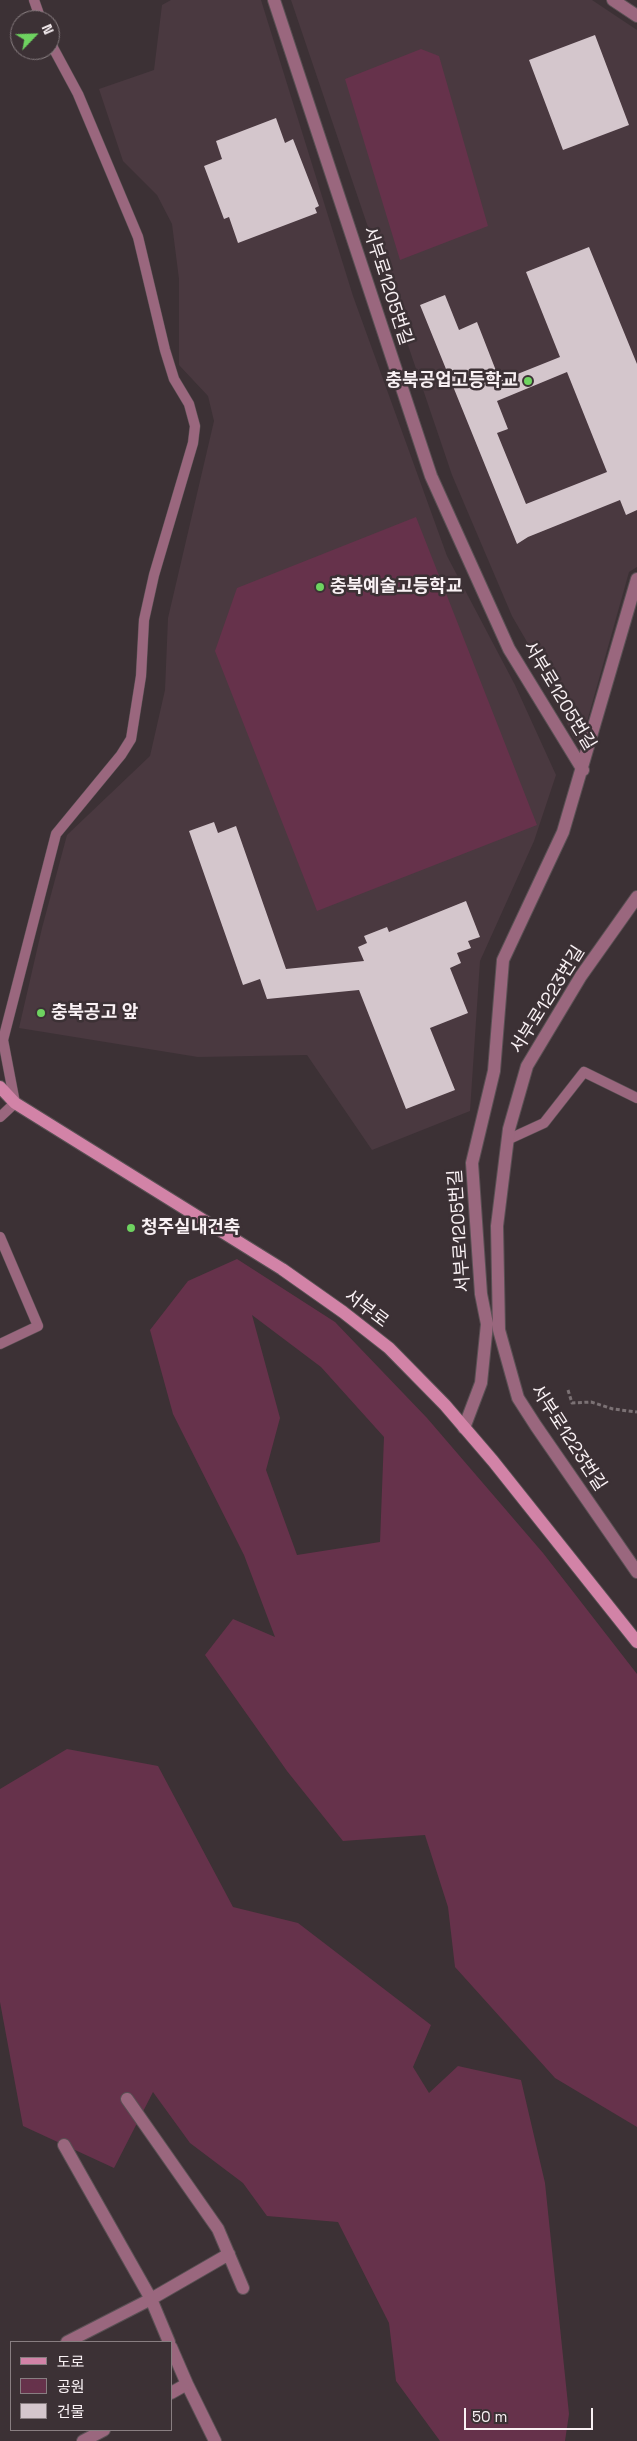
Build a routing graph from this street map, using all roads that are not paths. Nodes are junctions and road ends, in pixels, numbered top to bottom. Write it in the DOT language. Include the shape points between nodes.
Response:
graph roads {
  1 [pos="274,0"];
  2 [pos="613,0"];
  3 [pos="637,16"];
  4 [pos="60,60"];
  5 [pos="637,579"];
  6 [pos="582,770"];
  7 [pos="637,897"];
  8 [pos="0,1087"];
  9 [pos="637,1098"];
  10 [pos="15,1103"];
  11 [pos="0,1117"];
  12 [pos="507,1140"];
  13 [pos="477,1229"];
  14 [pos="497,1230"];
  15 [pos="0,1237"];
  16 [pos="0,1344"];
  17 [pos="464,1428"];
  18 [pos="637,1572"];
  19 [pos="637,1642"];
  20 [pos="128,2099"];
  21 [pos="64,2145"];
  22 [pos="229,2254"];
  23 [pos="243,2288"];
  24 [pos="151,2300"];
  25 [pos="69,2341"];
  26 [pos="169,2341"];
  27 [pos="172,2349"];
  28 [pos="187,2384"];
  29 [pos="172,2392"];
  30 [pos="102,2431"];
  31 [pos="84,2441"];
  32 [pos="215,2441"];
  1 -- 6 [label="street, 서부로1205번길" via="431,476 509,649"];
  2 -- 3 [label="street"];
  4 -- 10 [label="lane" via="78,94 138,237 165,350 195,426 144,620 141,676 131,739 56,834 3,1040"];
  5 -- 6 [label="street"];
  6 -- 13 [label="street, 서부로1205번길" via="563,832 503,960 494,1071 472,1163"];
  7 -- 12 [label="street, 서부로1223번길" via="581,976 526,1066"];
  8 -- 10 [label="main road, 서부로"];
  9 -- 12 [label="lane" via="584,1072 544,1123"];
  10 -- 11 [label="lane"];
  10 -- 17 [label="main road, 서부로" via="282,1270 343,1312 389,1348"];
  12 -- 14 [label="street, 서부로1223번길"];
  13 -- 14 [label="street"];
  13 -- 17 [label="street, 서부로1205번길" via="481,1294 487,1324 481,1383"];
  14 -- 18 [label="street, 서부로1223번길" via="499,1330 518,1398"];
  15 -- 16 [label="lane" via="38,1326"];
  17 -- 19 [label="main road, 서부로"];
  20 -- 22 [label="street" via="218,2229"];
  21 -- 24 [label="street"];
  22 -- 23 [label="street"];
  22 -- 24 [label="street"];
  24 -- 25 [label="street"];
  24 -- 26 [label="street"];
  27 -- 28 [label="street"];
  28 -- 29 [label="street"];
  28 -- 32 [label="street"];
  30 -- 31 [label="street"];
}
